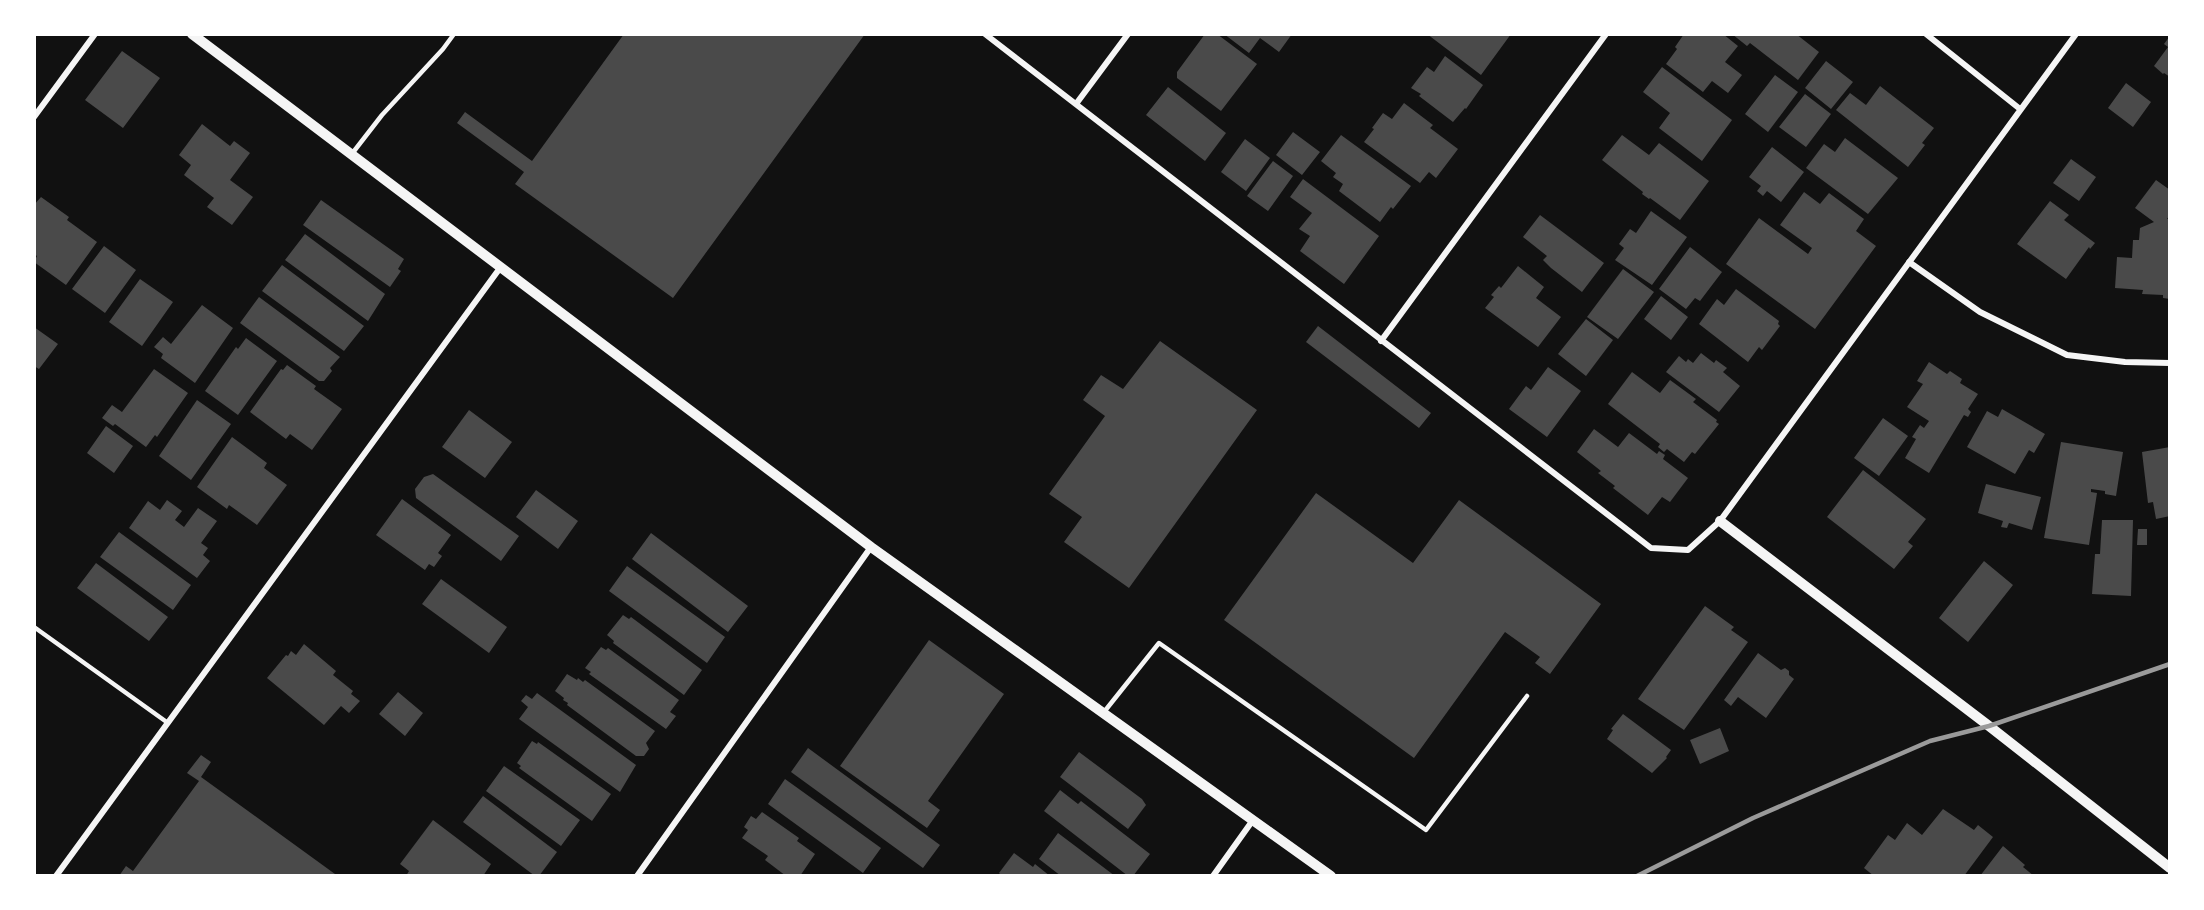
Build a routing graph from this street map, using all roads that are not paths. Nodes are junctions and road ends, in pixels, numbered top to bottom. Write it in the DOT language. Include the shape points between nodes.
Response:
graph roads {
  1 [pos="94,34"];
  2 [pos="192,34"];
  3 [pos="454,34"];
  4 [pos="985,34"];
  5 [pos="1128,34"];
  6 [pos="1606,34"];
  7 [pos="1926,34"];
  8 [pos="2076,34"];
  9 [pos="1076,104"];
  10 [pos="2020,110"];
  11 [pos="34,117"];
  12 [pos="351,155"];
  13 [pos="1909,262"];
  14 [pos="500,268"];
  15 [pos="1381,341"];
  16 [pos="2169,363"];
  17 [pos="1720,522"];
  18 [pos="871,547"];
  19 [pos="34,627"];
  20 [pos="1527,696"];
  21 [pos="1102,714"];
  22 [pos="168,723"];
  23 [pos="1253,820"];
  24 [pos="2169,868"];
  25 [pos="56,876"];
  26 [pos="637,876"];
  27 [pos="1212,876"];
  28 [pos="1331,876"];
  1 -- 11 [label="street"];
  2 -- 12 [label="street"];
  3 -- 12 [label="lane"];
  4 -- 9 [label="street"];
  5 -- 9 [label="street"];
  6 -- 15 [label="street"];
  7 -- 10 [label="street"];
  8 -- 10 [label="street"];
  9 -- 15 [label="street"];
  10 -- 13 [label="street"];
  12 -- 14 [label="street"];
  13 -- 16 [label="street" via="1980,312 2067,355"];
  13 -- 17 [label="street"];
  14 -- 18 [label="street"];
  14 -- 22 [label="street"];
  15 -- 17 [label="street" via="1651,548 1688,550"];
  17 -- 24 [label="street"];
  18 -- 21 [label="street"];
  18 -- 26 [label="street"];
  19 -- 22 [label="lane"];
  20 -- 21 [label="lane" via="1426,830 1159,643"];
  21 -- 23 [label="street"];
  22 -- 25 [label="street"];
  23 -- 27 [label="street"];
  23 -- 28 [label="street"];
}
